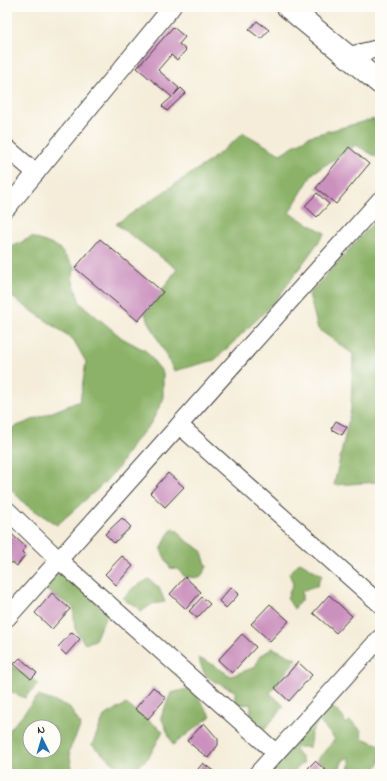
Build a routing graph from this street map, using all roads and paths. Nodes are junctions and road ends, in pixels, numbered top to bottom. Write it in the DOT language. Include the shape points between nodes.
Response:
graph roads {
  1 [pos="172,7"];
  2 [pos="288,7"];
  3 [pos="380,48"];
  4 [pos="347,56"];
  5 [pos="380,83"];
  6 [pos="7,148"];
  7 [pos="36,173"];
  8 [pos="380,200"];
  9 [pos="7,208"];
  10 [pos="179,425"];
  11 [pos="7,510"];
  12 [pos="59,560"];
  13 [pos="380,604"];
  14 [pos="7,618"];
  15 [pos="380,638"];
  16 [pos="276,753"];
  17 [pos="257,774"];
  1 -- 7 [label="street"];
  2 -- 4 [label="street"];
  3 -- 4 [label="street"];
  4 -- 5 [label="street"];
  6 -- 7 [label="street"];
  7 -- 9 [label="street"];
  8 -- 10 [label="street"];
  10 -- 12 [label="street"];
  10 -- 13 [label="street"];
  11 -- 12 [label="street"];
  12 -- 14 [label="street"];
  12 -- 16 [label="street"];
  15 -- 16 [label="street"];
  16 -- 17 [label="street"];
}
